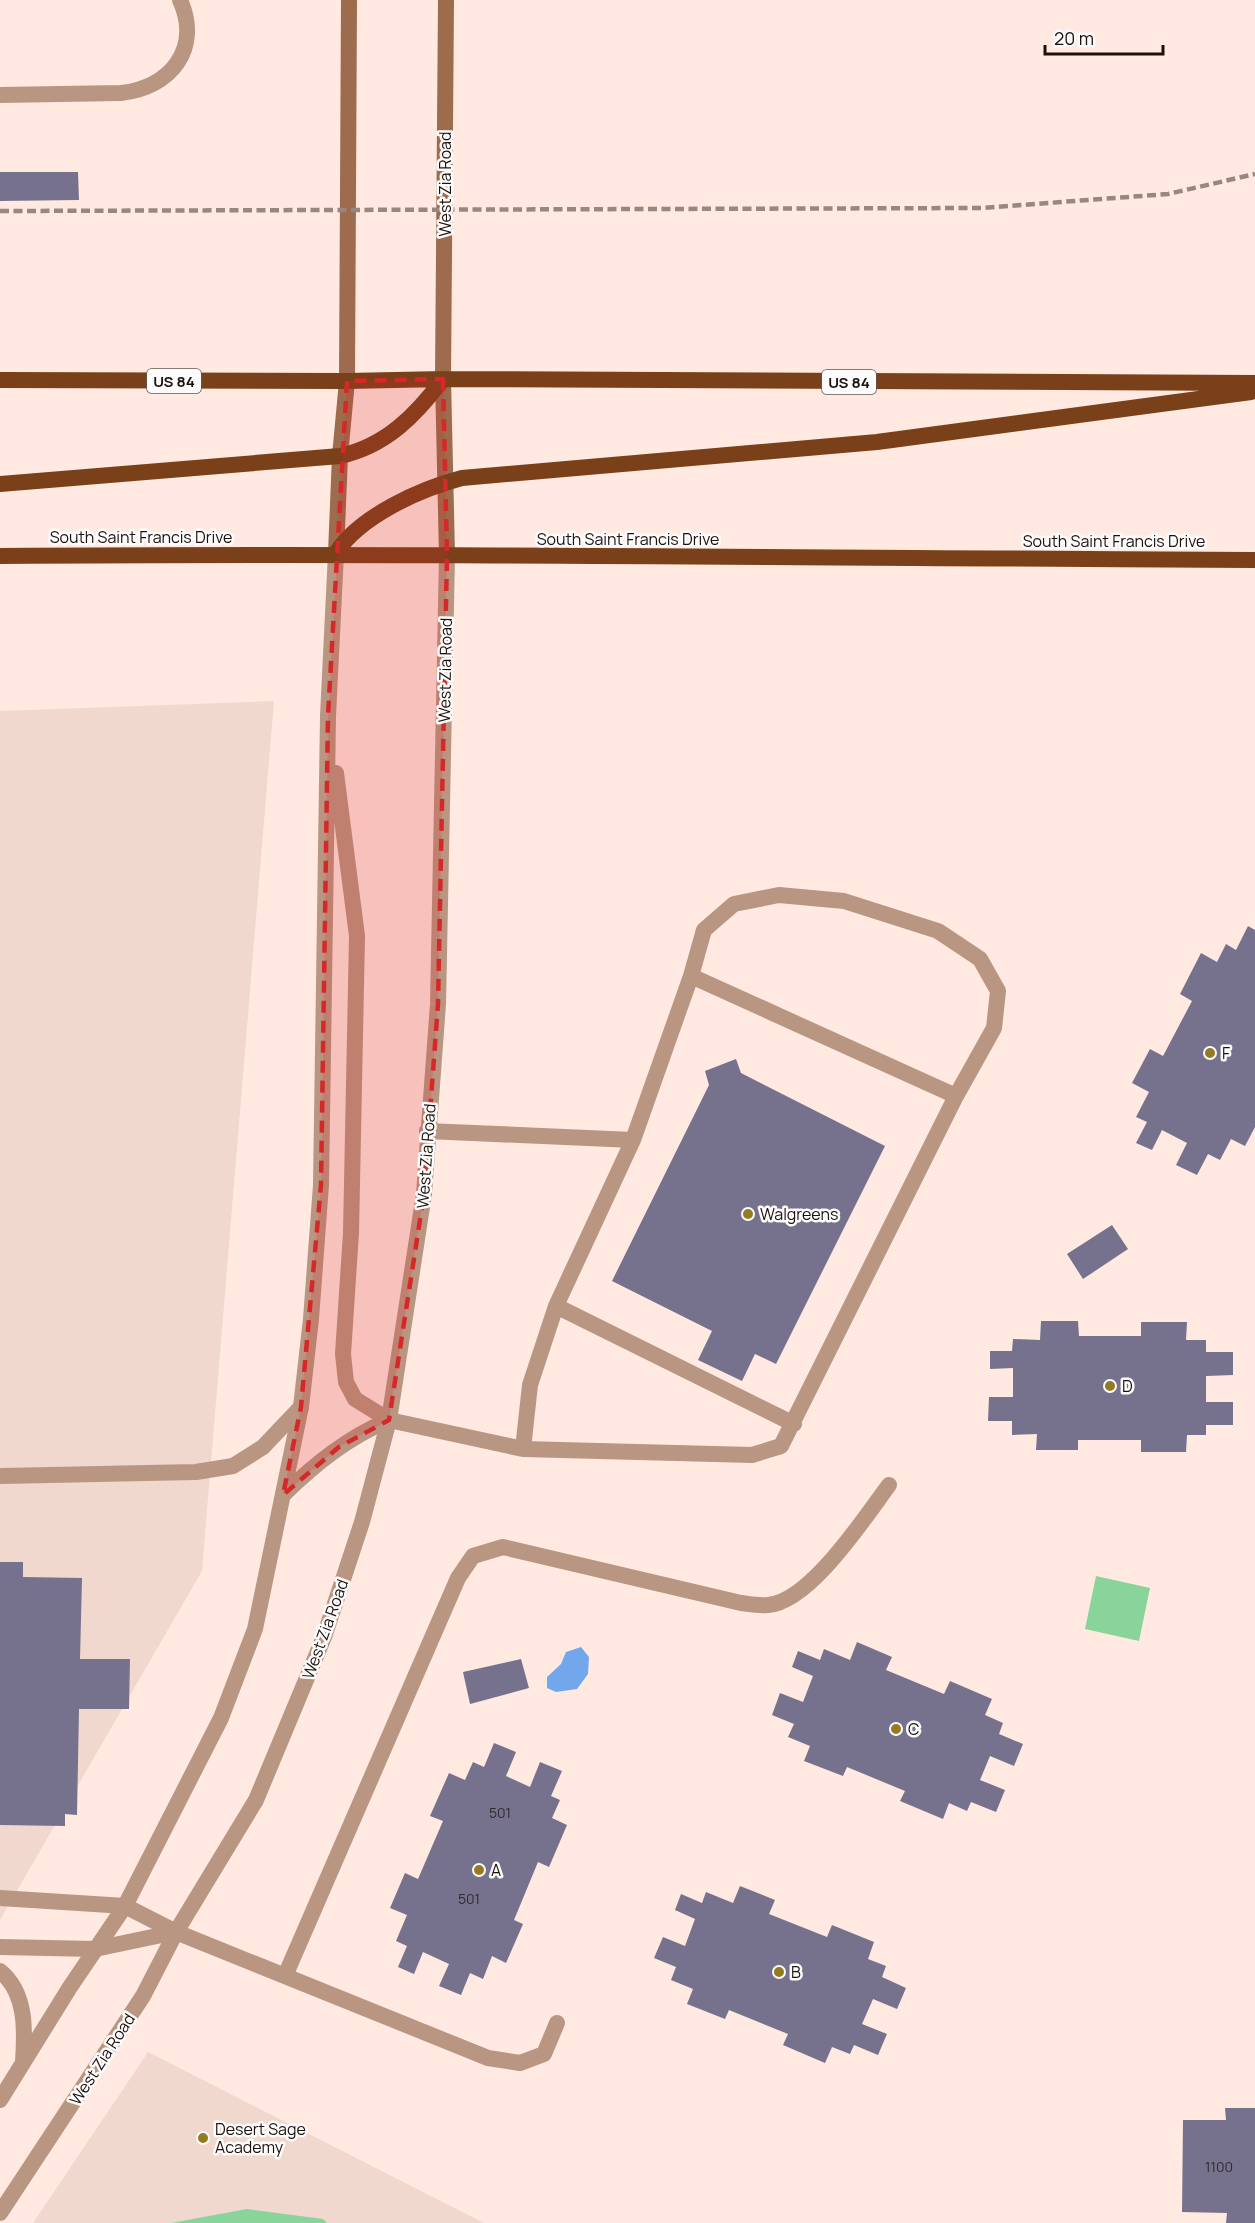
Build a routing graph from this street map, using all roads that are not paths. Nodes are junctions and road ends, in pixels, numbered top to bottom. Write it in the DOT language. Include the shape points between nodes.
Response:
graph roads {
  1 [pos="180,0"];
  2 [pos="349,0"];
  3 [pos="446,0"];
  4 [pos="0,95"];
  5 [pos="443,379"];
  6 [pos="0,380"];
  7 [pos="348,381"];
  8 [pos="1255,383"];
  9 [pos="1255,391"];
  10 [pos="340,456"];
  11 [pos="445,483"];
  12 [pos="0,484"];
  13 [pos="336,553"];
  14 [pos="447,555"];
  15 [pos="0,556"];
  16 [pos="1255,560"];
  17 [pos="328,716"];
  18 [pos="691,976"];
  19 [pos="956,1096"];
  20 [pos="427,1131"];
  21 [pos="633,1140"];
  22 [pos="556,1306"];
  23 [pos="301,1407"];
  24 [pos="389,1420"];
  25 [pos="794,1424"];
  26 [pos="523,1449"];
  27 [pos="0,1476"];
  28 [pos="890,1485"];
  29 [pos="283,1495"];
  30 [pos="0,1898"];
  31 [pos="125,1906"];
  32 [pos="176,1932"];
  33 [pos="0,1947"];
  34 [pos="96,1949"];
  35 [pos="0,1971"];
  36 [pos="285,1976"];
  37 [pos="557,2023"];
  38 [pos="22,2067"];
  39 [pos="0,2100"];
  40 [pos="0,2213"];
  1 -- 4 [label="street" via="188,27 185,46 178,62 156,84 121,93"];
  2 -- 7 [label="main road"];
  3 -- 5 [label="main road, West Zia Road"];
  5 -- 7 [label="highway, US 84"];
  5 -- 8 [label="highway, US 84"];
  5 -- 10 [label="highway" via="426,402 379,443"];
  5 -- 11 [label="main road, West Zia Road"];
  6 -- 7 [label="highway, US 84"];
  7 -- 10 [label="main road"];
  9 -- 11 [label="highway" via="877,442 484,475"];
  10 -- 12 [label="highway"];
  10 -- 13 [label="main road"];
  11 -- 13 [label="highway" via="364,522"];
  11 -- 14 [label="main road, West Zia Road"];
  13 -- 14 [label="highway, South Saint Francis Drive"];
  13 -- 15 [label="highway, South Saint Francis Drive"];
  13 -- 17 [label="street"];
  14 -- 16 [label="highway, South Saint Francis Drive"];
  14 -- 20 [label="street, West Zia Road" via="438,1004"];
  17 -- 23 [label="street" via="321,1185"];
  17 -- 24 [label="street" via="357,936 351,1233 343,1354 346,1382 355,1399"];
  18 -- 19 [label="street"];
  18 -- 19 [label="street" via="704,930 734,904 779,895 844,901 938,931 980,959 998,991 994,1028"];
  18 -- 21 [label="street"];
  19 -- 25 [label="street"];
  20 -- 21 [label="street"];
  20 -- 24 [label="street, West Zia Road" via="424,1194"];
  21 -- 22 [label="street"];
  22 -- 25 [label="street"];
  22 -- 26 [label="street" via="530,1385"];
  23 -- 27 [label="street" via="263,1447 233,1466 196,1472"];
  23 -- 29 [label="street"];
  24 -- 26 [label="street"];
  24 -- 29 [label="street" via="339,1447"];
  24 -- 32 [label="street, West Zia Road" via="363,1522 324,1637 256,1800"];
  25 -- 26 [label="street" via="782,1446 752,1455"];
  28 -- 36 [label="street" via="800,1593 770,1606 741,1604 503,1547 473,1556 458,1578"];
  29 -- 31 [label="street" via="255,1629 238,1674 221,1718"];
  30 -- 31 [label="street"];
  31 -- 32 [label="street"];
  31 -- 34 [label="street"];
  32 -- 34 [label="street"];
  32 -- 36 [label="street"];
  32 -- 40 [label="street, West Zia Road" via="143,1996"];
  33 -- 34 [label="street"];
  34 -- 38 [label="street"];
  35 -- 38 [label="street" via="13,1988 26,2027"];
  36 -- 37 [label="street" via="488,2058 520,2063 544,2054"];
  38 -- 39 [label="street"];
}
